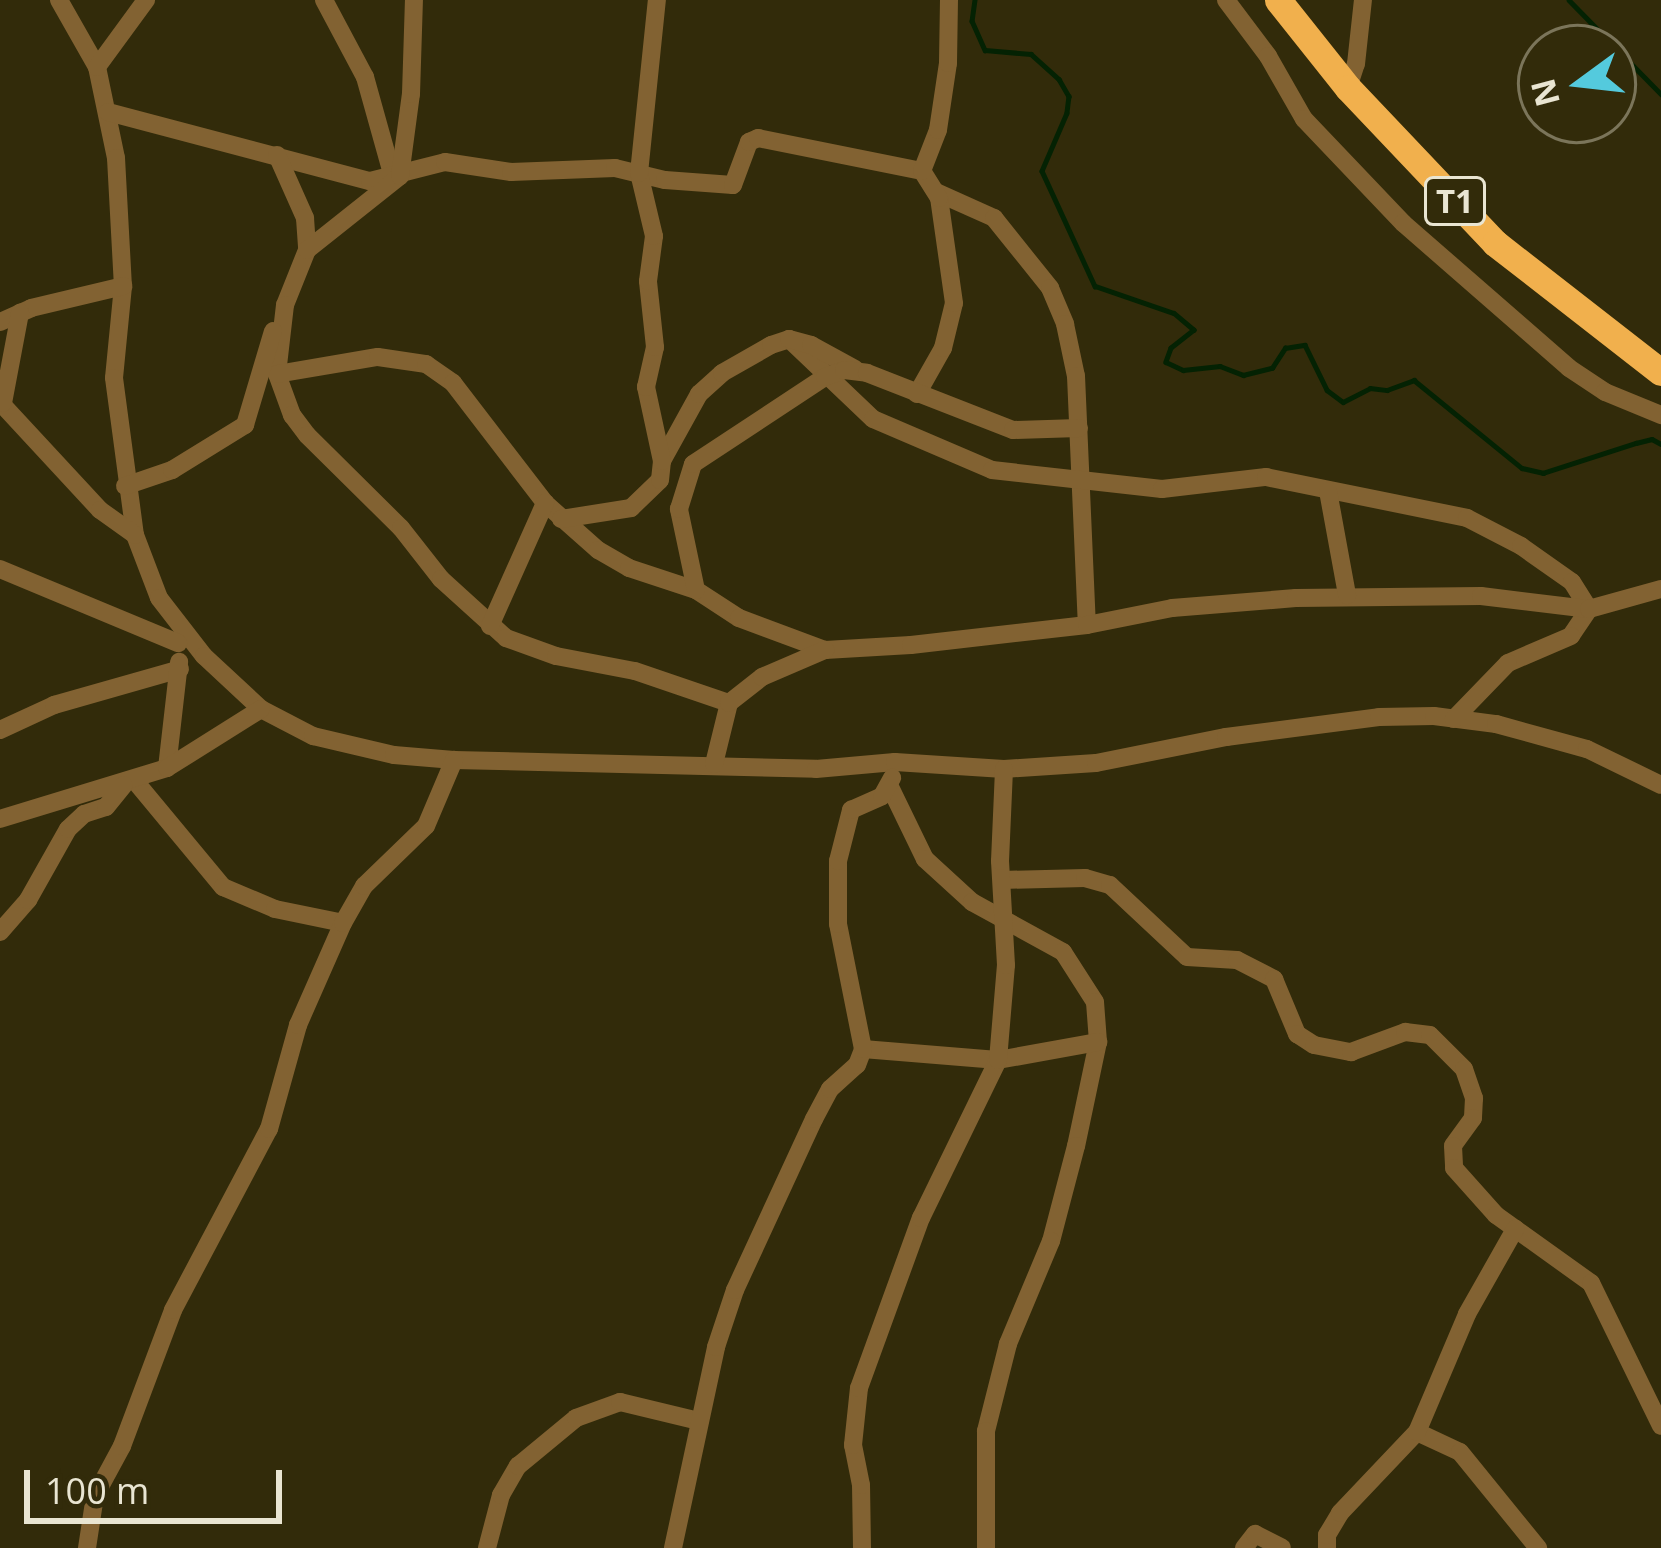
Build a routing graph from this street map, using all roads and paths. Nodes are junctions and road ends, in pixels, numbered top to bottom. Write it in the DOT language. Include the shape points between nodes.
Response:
graph roads {
  1 [pos="59,0"];
  2 [pos="146,0"];
  3 [pos="324,0"];
  4 [pos="414,0"];
  5 [pos="657,0"];
  6 [pos="949,0"];
  7 [pos="1226,0"];
  8 [pos="1278,0"];
  9 [pos="1363,0"];
  10 [pos="97,67"];
  11 [pos="1348,88"];
  12 [pos="108,112"];
  13 [pos="277,155"];
  14 [pos="922,171"];
  15 [pos="639,172"];
  16 [pos="396,177"];
  17 [pos="936,192"];
  18 [pos="307,250"];
  19 [pos="123,286"];
  20 [pos="285,305"];
  21 [pos="20,313"];
  22 [pos="0,322"];
  23 [pos="789,339"];
  24 [pos="855,370"];
  25 [pos="1661,372"];
  26 [pos="277,374"];
  27 [pos="825,377"];
  28 [pos="917,394"];
  29 [pos="1,403"];
  30 [pos="1661,415"];
  31 [pos="1079,428"];
  32 [pos="662,461"];
  33 [pos="1078,479"];
  34 [pos="125,486"];
  35 [pos="1328,491"];
  36 [pos="544,502"];
  37 [pos="561,519"];
  38 [pos="135,535"];
  39 [pos="0,569"];
  40 [pos="1661,589"];
  41 [pos="696,590"];
  42 [pos="1347,595"];
  43 [pos="1589,609"];
  44 [pos="177,621"];
  45 [pos="1087,625"];
  46 [pos="490,626"];
  47 [pos="178,643"];
  48 [pos="825,650"];
  49 [pos="180,669"];
  50 [pos="729,704"];
  51 [pos="261,709"];
  52 [pos="1454,718"];
  53 [pos="0,730"];
  54 [pos="454,760"];
  55 [pos="895,762"];
  56 [pos="714,764"];
  57 [pos="167,768"];
  58 [pos="1004,769"];
  59 [pos="129,783"];
  60 [pos="1661,785"];
  61 [pos="890,788"];
  62 [pos="0,819"];
  63 [pos="1002,880"];
  64 [pos="343,923"];
  65 [pos="1005,924"];
  66 [pos="0,932"];
  67 [pos="1098,1042"];
  68 [pos="863,1048"];
  69 [pos="998,1060"];
  70 [pos="1515,1229"];
  71 [pos="699,1421"];
  72 [pos="1661,1426"];
  73 [pos="1417,1432"];
  74 [pos="87,1548"];
  75 [pos="487,1548"];
  76 [pos="673,1548"];
  77 [pos="862,1548"];
  78 [pos="986,1548"];
  79 [pos="1244,1548"];
  80 [pos="1282,1548"];
  81 [pos="1327,1548"];
  82 [pos="1538,1548"];
  1 -- 10 [label="street"];
  2 -- 10 [label="street"];
  3 -- 16 [label="street" via="365,77"];
  4 -- 16 [label="street" via="411,94"];
  5 -- 15 [label="street"];
  6 -- 14 [label="street" via="938,130"];
  7 -- 30 [label="street" via="1304,119 1403,223 1570,368"];
  8 -- 11 [label="highway, T1"];
  9 -- 11 [label="street"];
  10 -- 12 [label="street"];
  11 -- 25 [label="highway, T1" via="1495,243"];
  12 -- 13 [label="street"];
  12 -- 19 [label="street"];
  13 -- 16 [label="street" via="370,182"];
  13 -- 18 [label="street" via="305,218"];
  14 -- 15 [label="street" via="758,138 748,142 733,185"];
  14 -- 17 [label="street"];
  15 -- 16 [label="street" via="445,163"];
  15 -- 32 [label="street" via="652,216 655,347 646,387"];
  16 -- 18 [label="street"];
  17 -- 28 [label="street" via="954,303 943,348"];
  17 -- 31 [label="street" via="994,218 1050,288 1076,376"];
  18 -- 20 [label="street"];
  19 -- 21 [label="street"];
  19 -- 34 [label="street" via="115,379"];
  20 -- 26 [label="street"];
  20 -- 34 [label="street" via="245,425 192,460"];
  21 -- 22 [label="street"];
  21 -- 29 [label="street"];
  23 -- 24 [label="street"];
  23 -- 27 [label="street"];
  23 -- 32 [label="street" via="733,366 699,394"];
  24 -- 27 [label="street"];
  24 -- 28 [label="street"];
  26 -- 36 [label="street" via="378,357 426,364 453,383"];
  26 -- 46 [label="street" via="307,435"];
  27 -- 33 [label="street" via="873,419 914,440 992,470"];
  27 -- 41 [label="street" via="693,464 679,509"];
  28 -- 31 [label="street" via="1013,430"];
  29 -- 38 [label="street" via="100,510"];
  31 -- 33 [label="street"];
  32 -- 37 [label="street" via="660,480 631,508"];
  33 -- 35 [label="street" via="1162,490 1266,478"];
  33 -- 45 [label="street"];
  34 -- 38 [label="street"];
  35 -- 42 [label="street"];
  35 -- 43 [label="street" via="1467,518 1552,565"];
  36 -- 37 [label="street"];
  36 -- 46 [label="street"];
  37 -- 41 [label="street" via="628,568"];
  38 -- 44 [label="street" via="159,598"];
  39 -- 47 [label="street"];
  40 -- 43 [label="street"];
  41 -- 48 [label="street" via="740,618"];
  42 -- 43 [label="street" via="1529,599"];
  42 -- 45 [label="street" via="1172,608"];
  43 -- 52 [label="street" via="1571,636 1508,663"];
  44 -- 47 [label="street"];
  44 -- 51 [label="street"];
  45 -- 48 [label="street"];
  46 -- 50 [label="street" via="526,647 635,671"];
  47 -- 49 [label="street"];
  48 -- 50 [label="street" via="763,677"];
  49 -- 53 [label="street" via="54,705"];
  49 -- 57 [label="street"];
  50 -- 56 [label="street"];
  51 -- 54 [label="street" via="313,736"];
  51 -- 57 [label="street"];
  52 -- 58 [label="street" via="1379,717 1096,764"];
  52 -- 60 [label="street" via="1587,749"];
  54 -- 56 [label="street"];
  54 -- 64 [label="street" via="426,826 364,886"];
  55 -- 56 [label="street" via="816,769"];
  55 -- 58 [label="street"];
  55 -- 61 [label="street"];
  57 -- 59 [label="street"];
  58 -- 63 [label="street"];
  59 -- 62 [label="street"];
  59 -- 64 [label="street" via="223,887 275,909"];
  59 -- 66 [label="street" via="68,829"];
  61 -- 65 [label="street" via="925,859"];
  61 -- 68 [label="street" via="850,810 838,861 838,924"];
  63 -- 65 [label="street"];
  63 -- 70 [label="street" via="1110,885 1187,957 1237,960 1274,979 1298,1034 1314,1045 1351,1052 1405,1032 1430,1034 1464,1070 1474,1098 1473,1118 1454,1146 1454,1168"];
  64 -- 74 [label="street" via="298,1025 269,1130 173,1310 95,1496"];
  65 -- 67 [label="street" via="1063,952 1084,977"];
  65 -- 69 [label="street"];
  67 -- 69 [label="street"];
  67 -- 78 [label="street" via="1051,1241 993,1400 982,1458"];
  68 -- 69 [label="street"];
  68 -- 71 [label="street" via="822,1104 735,1290"];
  69 -- 77 [label="street" via="921,1218 859,1388 853,1445"];
  70 -- 72 [label="street" via="1591,1283"];
  70 -- 73 [label="street" via="1466,1314"];
  71 -- 75 [label="street" via="620,1402 576,1418 518,1466"];
  71 -- 76 [label="street"];
  73 -- 81 [label="street" via="1340,1513"];
  73 -- 82 [label="street" via="1460,1452"];
  79 -- 80 [label="street" via="1255,1534"];
}
